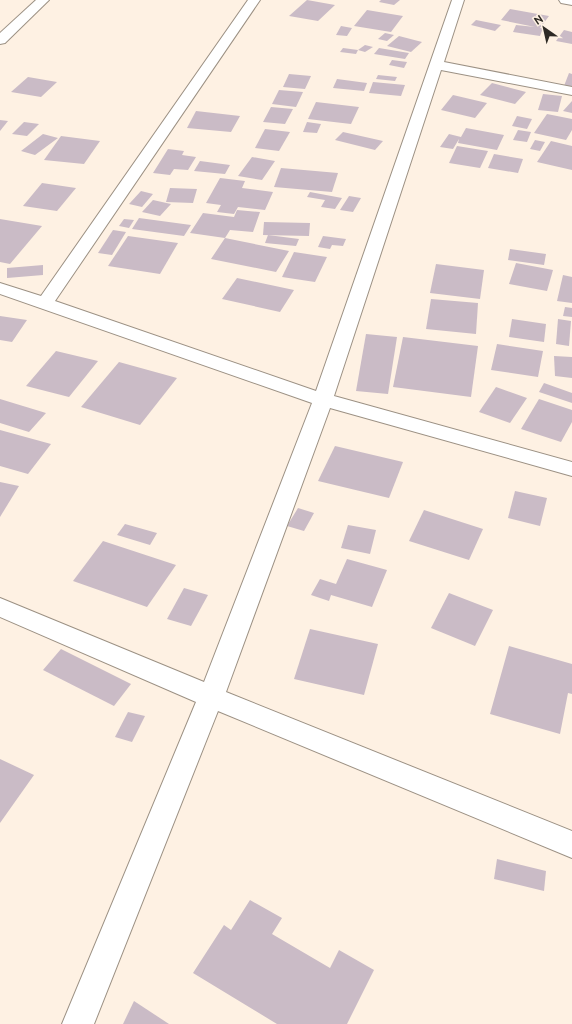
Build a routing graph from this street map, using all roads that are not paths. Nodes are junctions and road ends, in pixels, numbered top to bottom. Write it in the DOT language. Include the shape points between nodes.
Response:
graph roads {
  1 [pos="43,0"];
  2 [pos="254,0"];
  3 [pos="458,0"];
  4 [pos="565,0"];
  5 [pos="572,1"];
  6 [pos="0,40"];
  7 [pos="436,65"];
  8 [pos="572,91"];
  9 [pos="0,288"];
  10 [pos="45,303"];
  11 [pos="323,400"];
  12 [pos="572,469"];
  13 [pos="0,607"];
  14 [pos="211,697"];
  15 [pos="572,845"];
  16 [pos="78,1024"];
  1 -- 6 [label="street"];
  2 -- 10 [label="street"];
  3 -- 7 [label="street"];
  4 -- 5 [label="street"];
  7 -- 8 [label="street"];
  7 -- 11 [label="street"];
  9 -- 10 [label="street"];
  10 -- 11 [label="street"];
  11 -- 12 [label="street"];
  11 -- 14 [label="street"];
  13 -- 14 [label="street"];
  14 -- 15 [label="street"];
  14 -- 16 [label="street"];
}
